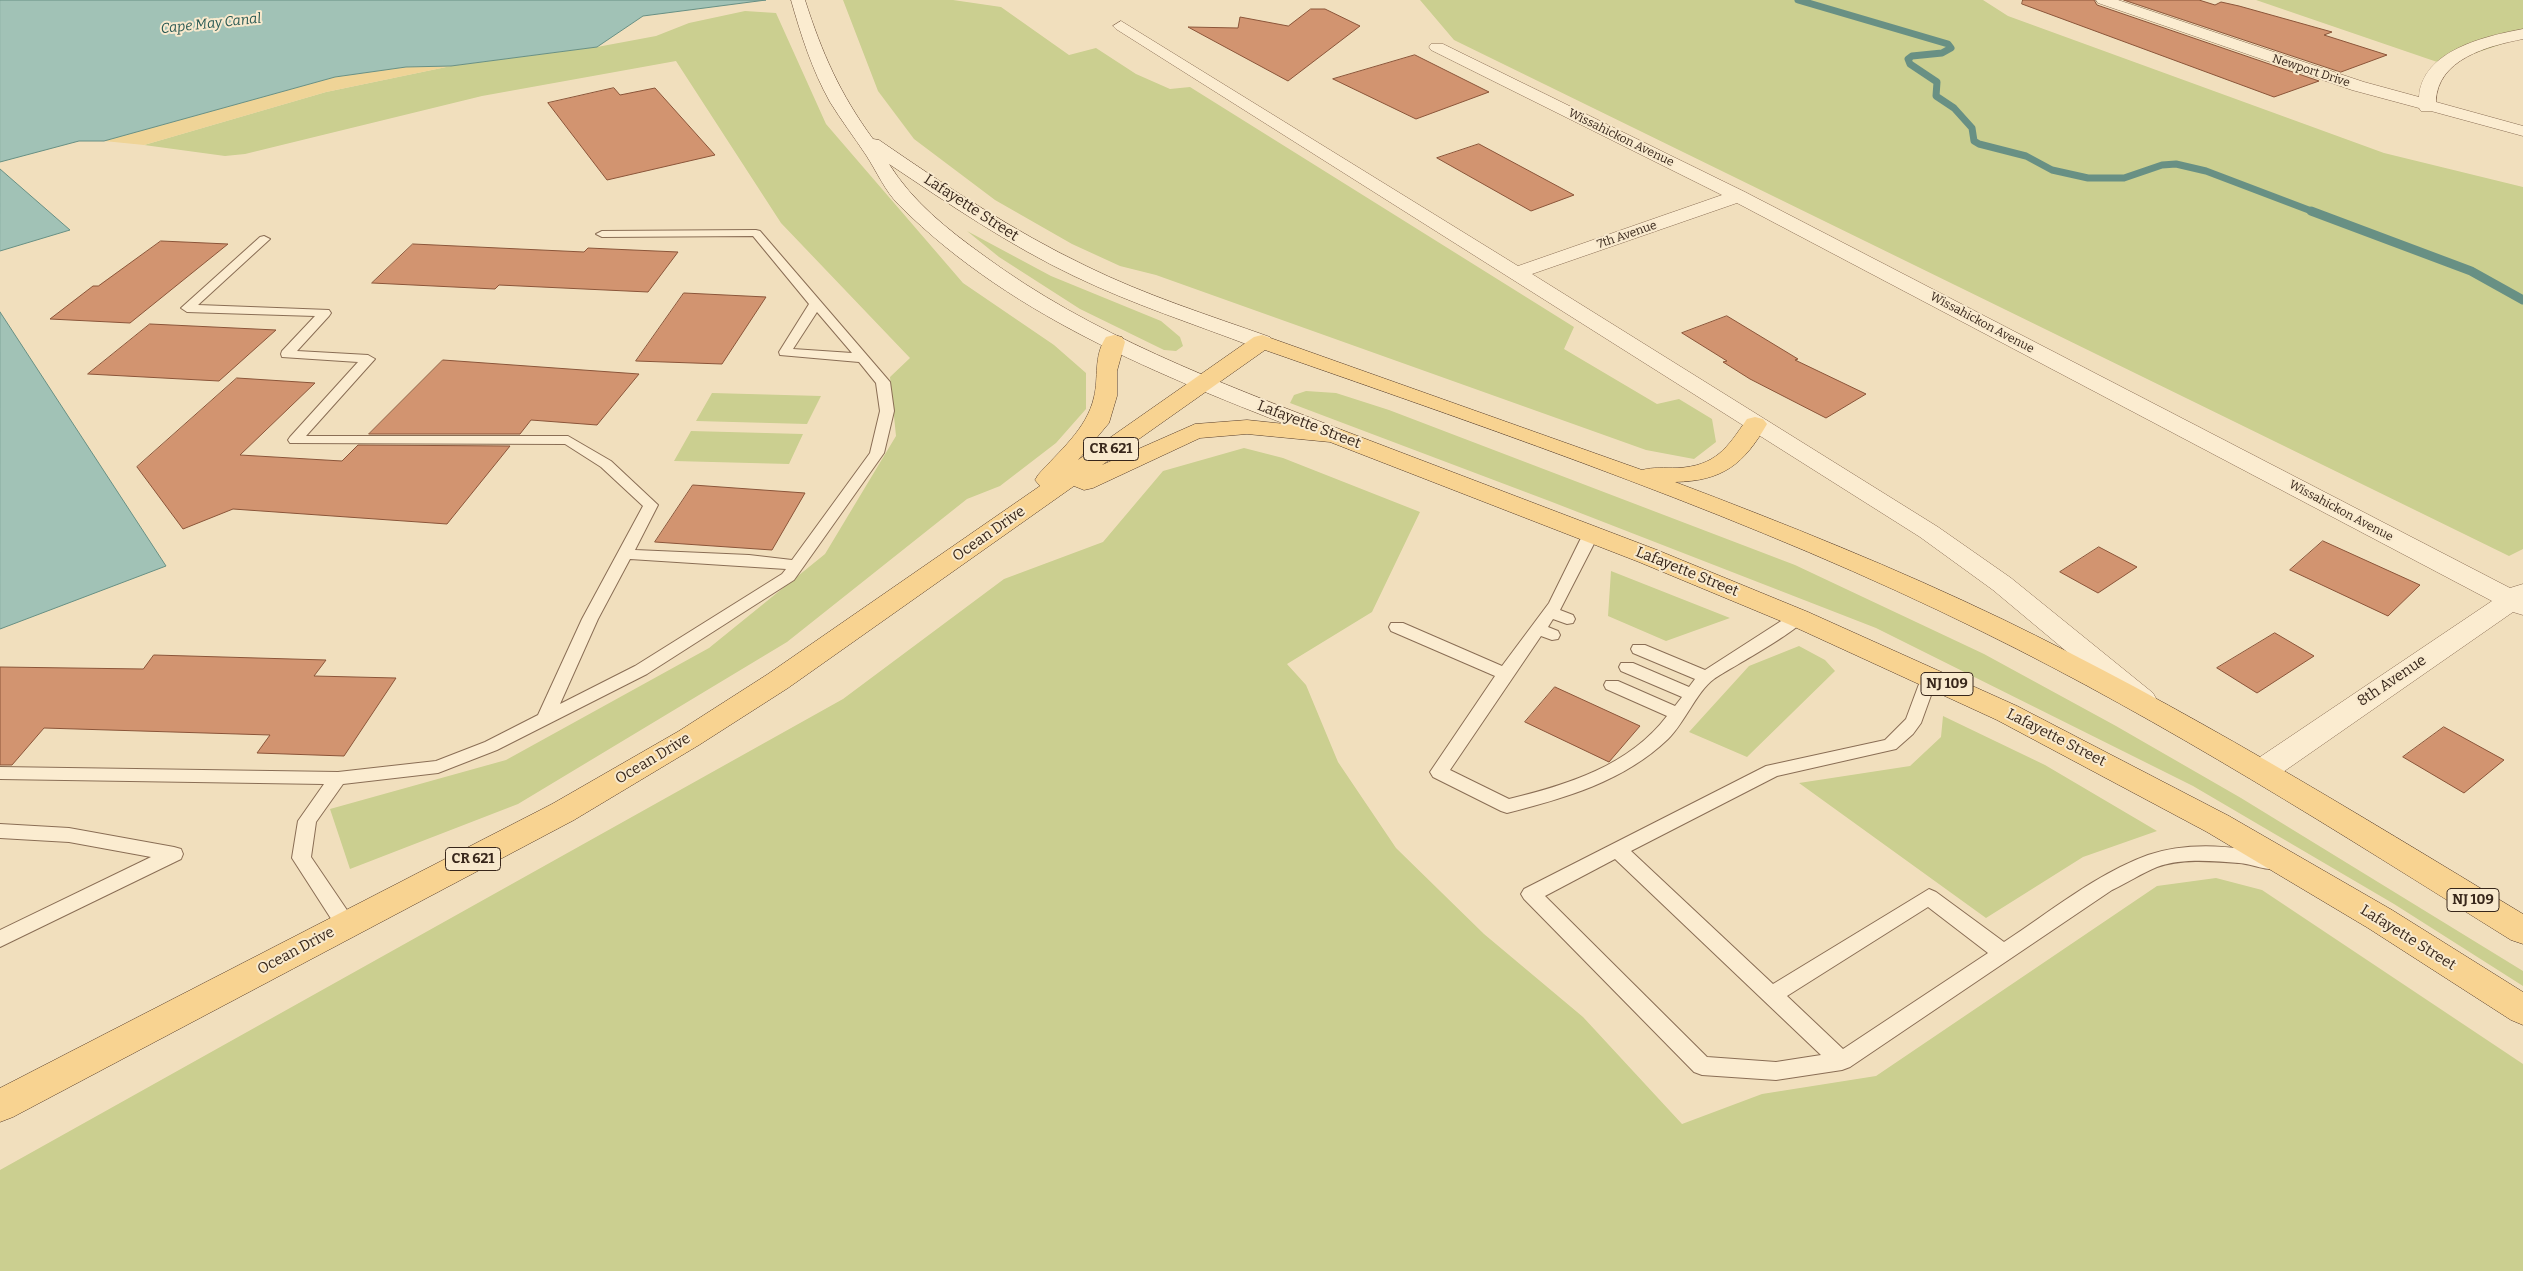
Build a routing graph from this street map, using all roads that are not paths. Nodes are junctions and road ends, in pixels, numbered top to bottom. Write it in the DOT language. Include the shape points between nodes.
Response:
graph roads {
  1 [pos="798,0"];
  2 [pos="2103,0"];
  3 [pos="1121,26"];
  4 [pos="2523,34"];
  5 [pos="1437,47"];
  6 [pos="2427,107"];
  7 [pos="2523,131"];
  8 [pos="864,138"];
  9 [pos="1738,196"];
  10 [pos="602,234"];
  11 [pos="264,239"];
  12 [pos="1516,273"];
  13 [pos="816,303"];
  14 [pos="1114,342"];
  15 [pos="1262,342"];
  16 [pos="862,358"];
  17 [pos="1203,384"];
  18 [pos="1755,424"];
  19 [pos="1334,435"];
  20 [pos="1629,473"];
  21 [pos="1018,514"];
  22 [pos="1591,534"];
  23 [pos="625,554"];
  24 [pos="796,565"];
  25 [pos="2519,599"];
  26 [pos="1551,612"];
  27 [pos="1567,618"];
  28 [pos="1798,618"];
  29 [pos="1397,627"];
  30 [pos="1640,649"];
  31 [pos="1627,667"];
  32 [pos="1506,674"];
  33 [pos="1930,676"];
  34 [pos="1706,677"];
  35 [pos="1612,685"];
  36 [pos="1693,695"];
  37 [pos="2153,708"];
  38 [pos="1678,714"];
  39 [pos="545,718"];
  40 [pos="2262,771"];
  41 [pos="0,773"];
  42 [pos="338,778"];
  43 [pos="0,831"];
  44 [pos="1616,849"];
  45 [pos="2289,866"];
  46 [pos="346,925"];
  47 [pos="2523,931"];
  48 [pos="0,939"];
  49 [pos="2002,952"];
  50 [pos="1772,995"];
  51 [pos="2523,1010"];
  52 [pos="1842,1060"];
  53 [pos="0,1106"];
  1 -- 8 [label="street, Lafayette Street / NJ 109" via="834,94"];
  2 -- 6 [label="street, Newport Drive"];
  3 -- 12 [label="street"];
  4 -- 6 [label="street" via="2488,43 2448,62 2429,87"];
  5 -- 9 [label="street, Wissahickon Avenue"];
  6 -- 7 [label="street, Newport Drive"];
  8 -- 14 [label="street, Lafayette Street / NJ 109" via="902,196 950,240 1035,299"];
  8 -- 15 [label="street, Lafayette Street / NJ 109" via="979,216 1058,261 1112,286"];
  9 -- 12 [label="street, 7th Avenue"];
  9 -- 25 [label="street, Wissahickon Avenue"];
  10 -- 13 [label="lane" via="756,233"];
  11 -- 23 [label="lane" via="187,308 325,314 287,354 368,359 295,440 568,440 606,464 651,505"];
  12 -- 18 [label="street"];
  13 -- 16 [label="lane"];
  13 -- 16 [label="lane" via="785,352"];
  14 -- 17 [label="street, Lafayette Street / NJ 109"];
  14 -- 21 [label="main road" via="1106,371 1106,396 1097,423"];
  15 -- 17 [label="main road, Ocean Drive / CR 621"];
  15 -- 20 [label="main road, Lafayette Street / NJ 109"];
  16 -- 24 [label="lane" via="882,382 887,411 877,453"];
  17 -- 19 [label="street, Lafayette Street / NJ 109"];
  17 -- 21 [label="main road, Ocean Drive / CR 621"];
  18 -- 20 [label="main road" via="1740,450 1708,472 1672,476"];
  18 -- 37 [label="street" via="1967,558"];
  19 -- 21 [label="main road" via="1247,427 1195,431"];
  19 -- 22 [label="main road, Lafayette Street / NJ 109"];
  20 -- 37 [label="main road, Lafayette Street / NJ 109" via="1861,565 1993,626"];
  21 -- 46 [label="main road, Ocean Drive / CR 621" via="778,681 689,738 563,812"];
  22 -- 26 [label="lane"];
  22 -- 28 [label="main road, Lafayette Street / NJ 109"];
  23 -- 24 [label="lane"];
  23 -- 39 [label="lane" via="590,619"];
  24 -- 39 [label="lane" via="788,577 641,670"];
  25 -- 40 [label="street, 8th Avenue"];
  26 -- 27 [label="lane"];
  26 -- 32 [label="lane" via="1545,632"];
  28 -- 33 [label="main road, Lafayette Street / NJ 109"];
  28 -- 34 [label="lane"];
  29 -- 32 [label="lane"];
  30 -- 34 [label="lane"];
  31 -- 36 [label="lane"];
  32 -- 38 [label="lane" via="1439,772 1507,806 1591,781 1624,763 1663,734"];
  33 -- 44 [label="lane" via="1915,722 1890,745 1772,771"];
  33 -- 45 [label="main road, Lafayette Street / NJ 109" via="2081,750"];
  34 -- 36 [label="lane"];
  35 -- 38 [label="lane"];
  36 -- 38 [label="lane"];
  37 -- 40 [label="main road, Lafayette Street / NJ 109"];
  39 -- 42 [label="lane" via="491,746 438,767"];
  40 -- 47 [label="main road, Lafayette Street / NJ 109"];
  41 -- 42 [label="lane"];
  42 -- 46 [label="lane" via="307,821 301,858"];
  43 -- 48 [label="lane" via="69,835 174,854"];
  44 -- 50 [label="lane"];
  44 -- 52 [label="lane" via="1531,894 1702,1066 1776,1071"];
  45 -- 49 [label="lane" via="2241,856 2210,854 2179,855 2153,861 2105,885"];
  45 -- 51 [label="main road, Lafayette Street / NJ 109" via="2380,919"];
  46 -- 53 [label="main road, Ocean Drive / CR 621"];
  49 -- 50 [label="lane" via="1930,897"];
  49 -- 52 [label="lane"];
  50 -- 52 [label="lane"];
}
